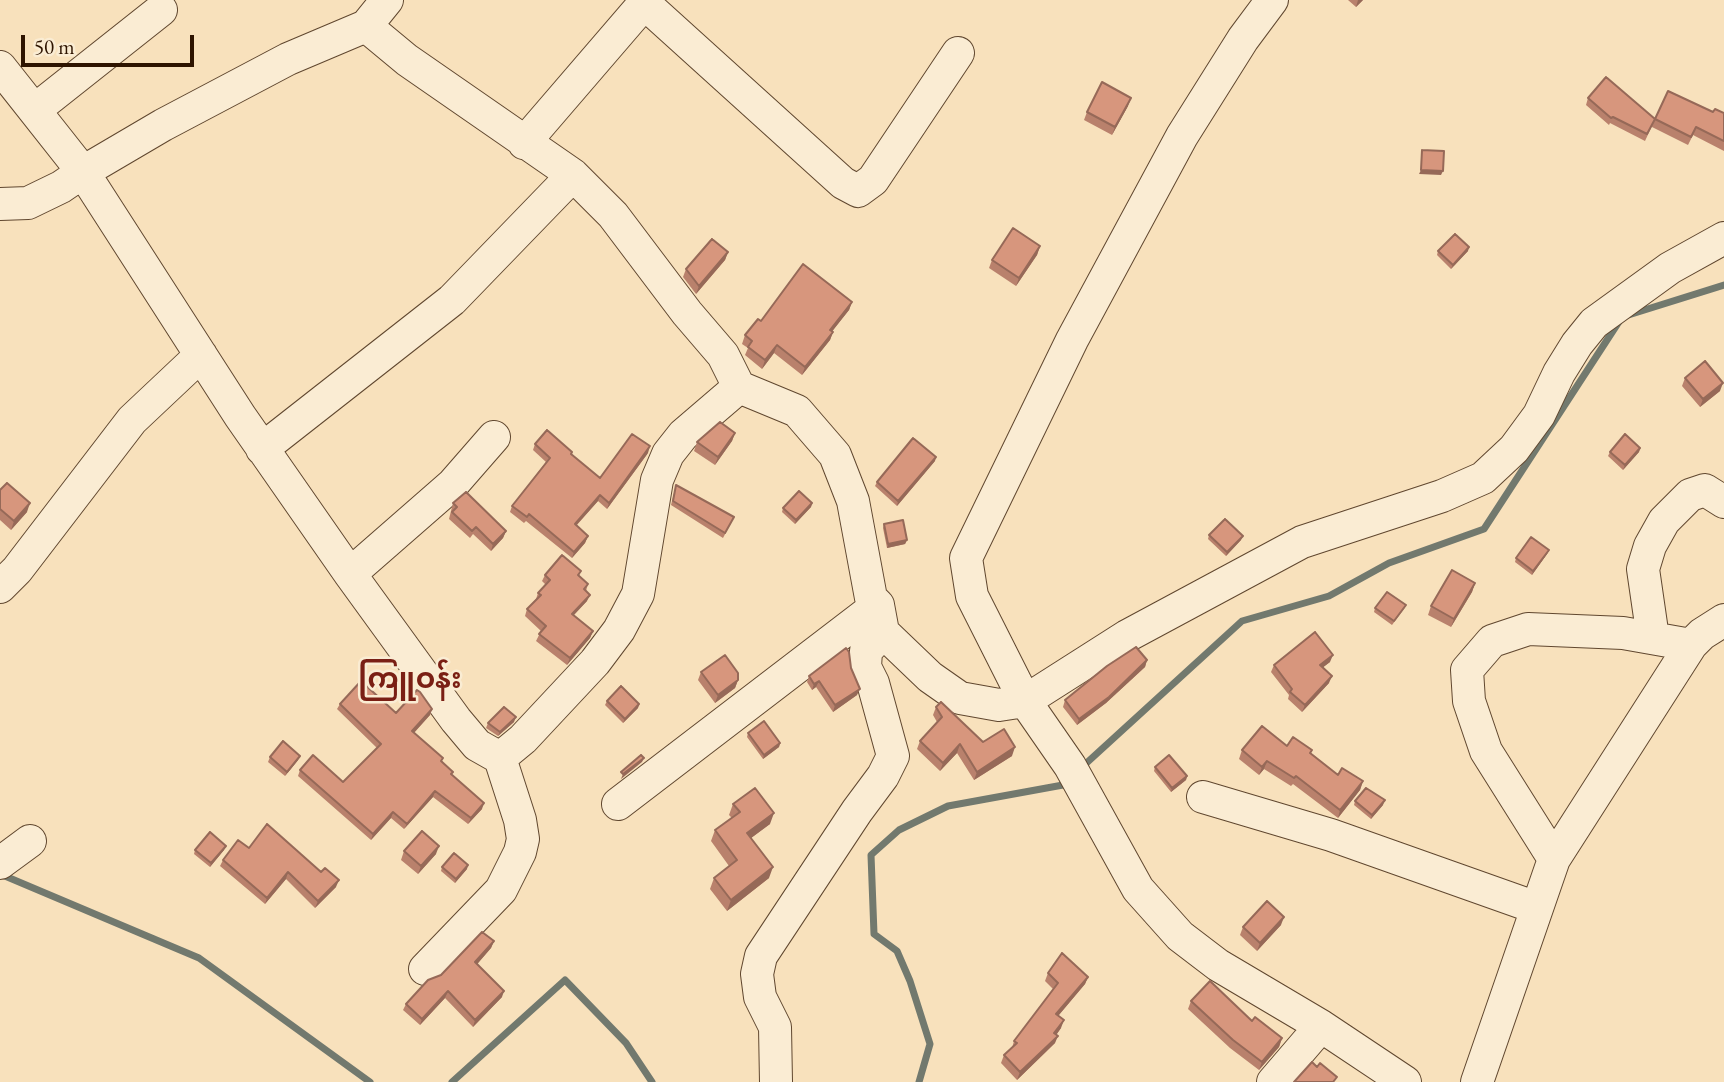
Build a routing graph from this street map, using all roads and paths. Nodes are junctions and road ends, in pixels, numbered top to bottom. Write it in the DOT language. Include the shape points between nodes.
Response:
graph roads {
  1 [pos="387,0"];
  2 [pos="1272,0"];
  3 [pos="645,2"];
  4 [pos="162,10"];
  5 [pos="366,26"];
  6 [pos="958,53"];
  7 [pos="0,67"];
  8 [pos="36,109"];
  9 [pos="524,142"];
  10 [pos="83,172"];
  11 [pos="573,175"];
  12 [pos="0,204"];
  13 [pos="1724,238"];
  14 [pos="201,355"];
  15 [pos="739,387"];
  16 [pos="494,437"];
  17 [pos="262,449"];
  18 [pos="1724,502"];
  19 [pos="350,574"];
  20 [pos="0,587"];
  21 [pos="880,618"];
  22 [pos="1724,620"];
  23 [pos="1653,638"];
  24 [pos="1691,645"];
  25 [pos="1025,701"];
  26 [pos="500,758"];
  27 [pos="1203,797"];
  28 [pos="618,804"];
  29 [pos="30,841"];
  30 [pos="1554,859"];
  31 [pos="0,863"];
  32 [pos="1537,908"];
  33 [pos="425,968"];
  34 [pos="1321,1026"];
  35 [pos="776,1082"];
  36 [pos="1272,1082"];
  37 [pos="1405,1082"];
  38 [pos="1478,1082"];
  1 -- 5 [label="street"];
  2 -- 25 [label="street" via="1182,136 1072,340 966,558 972,596"];
  3 -- 6 [label="street" via="843,183 858,191 873,180"];
  3 -- 9 [label="street"];
  4 -- 8 [label="street"];
  5 -- 9 [label="street"];
  5 -- 10 [label="street" via="288,59"];
  7 -- 8 [label="street"];
  8 -- 10 [label="street"];
  9 -- 11 [label="street"];
  10 -- 12 [label="street" via="28,203"];
  10 -- 14 [label="street"];
  11 -- 15 [label="street" via="613,215 723,355"];
  11 -- 17 [label="street" via="452,300"];
  13 -- 25 [label="street" via="1670,268 1594,323 1559,373 1539,415 1514,449 1483,478 1302,542 1127,636"];
  14 -- 17 [label="street"];
  14 -- 20 [label="street" via="132,420"];
  15 -- 21 [label="street" via="796,411 835,455 853,501 871,598"];
  15 -- 26 [label="street" via="683,435 668,454 657,480 638,594 619,630 595,662"];
  16 -- 19 [label="street" via="453,484"];
  17 -- 19 [label="street"];
  18 -- 23 [label="street" via="1704,490 1690,495 1664,521 1650,546 1643,569"];
  19 -- 26 [label="street" via="456,720 477,745"];
  21 -- 25 [label="street" via="930,677 960,698 999,705"];
  21 -- 28 [label="street"];
  21 -- 35 [label="street" via="866,651 866,667 893,756 761,956 757,974 760,997 775,1027"];
  22 -- 24 [label="street"];
  23 -- 24 [label="street"];
  23 -- 30 [label="street" via="1528,629 1492,641 1467,670 1469,701 1486,751"];
  24 -- 30 [label="street"];
  25 -- 34 [label="street" via="1070,766 1138,889 1180,936 1218,965"];
  26 -- 33 [label="street" via="520,820 520,852 501,890"];
  27 -- 32 [label="street" via="1331,835"];
  29 -- 31 [label="street"];
  30 -- 32 [label="street"];
  32 -- 38 [label="street"];
  34 -- 36 [label="street"];
  34 -- 37 [label="street"];
}
